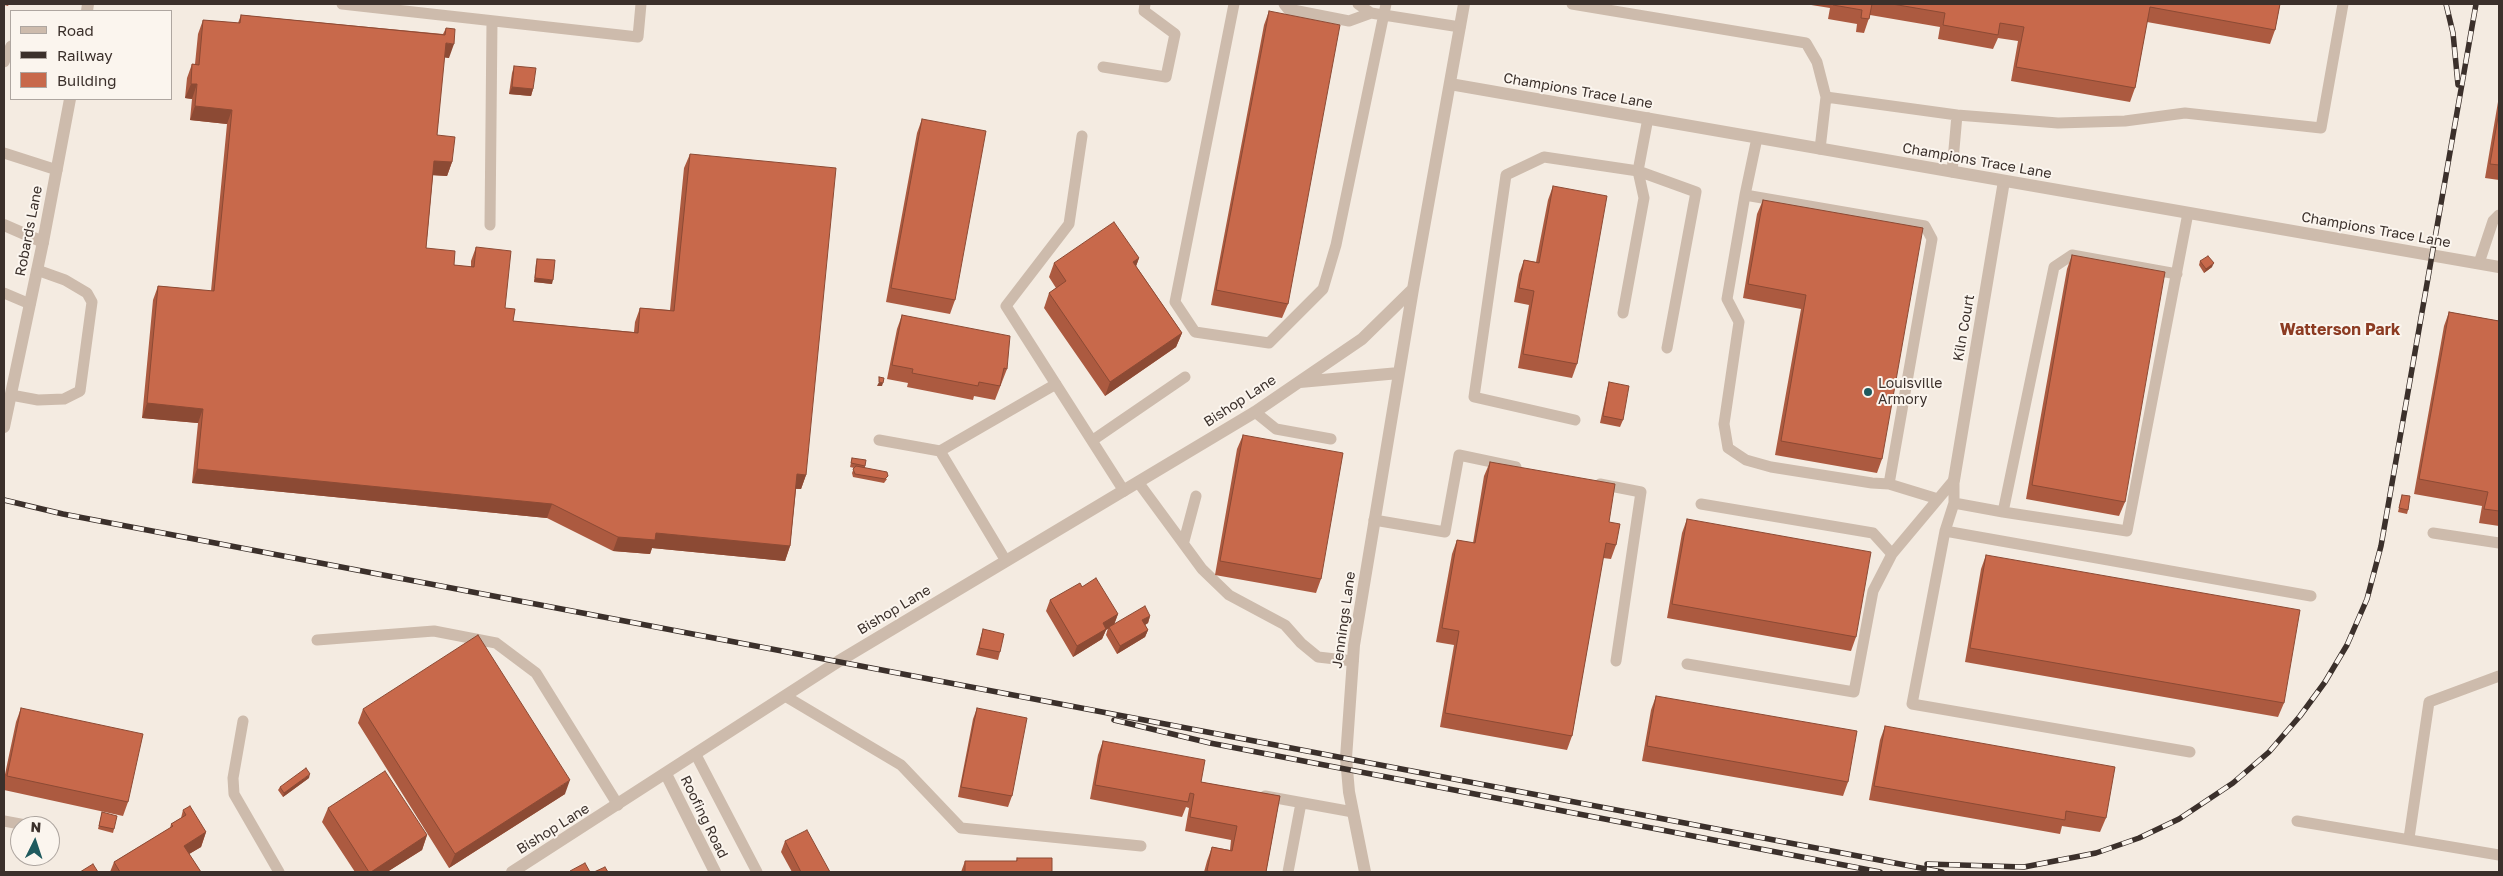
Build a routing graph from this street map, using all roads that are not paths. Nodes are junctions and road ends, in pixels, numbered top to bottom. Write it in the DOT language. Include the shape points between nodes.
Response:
graph roads {
  1 [pos="342,4"];
  2 [pos="641,4"];
  3 [pos="1145,4"];
  4 [pos="1234,4"];
  5 [pos="1284,4"];
  6 [pos="1358,4"];
  7 [pos="1464,4"];
  8 [pos="1572,4"];
  9 [pos="2343,4"];
  10 [pos="1386,9"];
  11 [pos="1371,13"];
  12 [pos="492,20"];
  13 [pos="1460,27"];
  14 [pos="10,48"];
  15 [pos="4,62"];
  16 [pos="1103,67"];
  17 [pos="1450,84"];
  18 [pos="1826,97"];
  19 [pos="70,100"];
  20 [pos="1957,115"];
  21 [pos="1648,118"];
  22 [pos="1082,136"];
  23 [pos="1757,138"];
  24 [pos="1820,148"];
  25 [pos="4,153"];
  26 [pos="57,170"];
  27 [pos="1638,171"];
  28 [pos="1952,172"];
  29 [pos="2004,181"];
  30 [pos="1745,195"];
  31 [pos="2188,213"];
  32 [pos="2499,215"];
  33 [pos="4,225"];
  34 [pos="490,225"];
  35 [pos="43,242"];
  36 [pos="2479,263"];
  37 [pos="2499,267"];
  38 [pos="37,270"];
  39 [pos="2177,274"];
  40 [pos="1413,289"];
  41 [pos="4,293"];
  42 [pos="30,304"];
  43 [pos="1623,312"];
  44 [pos="1667,348"];
  45 [pos="1399,372"];
  46 [pos="1185,378"];
  47 [pos="1297,382"];
  48 [pos="1056,384"];
  49 [pos="11,395"];
  50 [pos="1255,412"];
  51 [pos="1575,420"];
  52 [pos="4,427"];
  53 [pos="1332,439"];
  54 [pos="879,440"];
  55 [pos="1093,440"];
  56 [pos="940,451"];
  57 [pos="1526,469"];
  58 [pos="1954,480"];
  59 [pos="1138,482"];
  60 [pos="1593,482"];
  61 [pos="1889,484"];
  62 [pos="1124,491"];
  63 [pos="1196,496"];
  64 [pos="1938,499"];
  65 [pos="1954,502"];
  66 [pos="1701,504"];
  67 [pos="2003,512"];
  68 [pos="1374,520"];
  69 [pos="1945,531"];
  70 [pos="2433,533"];
  71 [pos="1184,541"];
  72 [pos="2499,543"];
  73 [pos="1892,554"];
  74 [pos="1006,561"];
  75 [pos="2310,596"];
  76 [pos="317,640"];
  77 [pos="1352,661"];
  78 [pos="1616,661"];
  79 [pos="1688,664"];
  80 [pos="2499,676"];
  81 [pos="785,696"];
  82 [pos="243,721"];
  83 [pos="2190,752"];
  84 [pos="696,755"];
  85 [pos="666,774"];
  86 [pos="1252,794"];
  87 [pos="1301,803"];
  88 [pos="618,805"];
  89 [pos="1353,812"];
  90 [pos="2297,821"];
  91 [pos="2409,838"];
  92 [pos="1141,846"];
  93 [pos="2499,855"];
  94 [pos="279,872"];
  95 [pos="512,872"];
  96 [pos="715,872"];
  97 [pos="758,872"];
  98 [pos="1288,872"];
  99 [pos="1365,872"];
  1 -- 12 [label="lane"];
  2 -- 12 [label="lane" via="638,37"];
  3 -- 16 [label="lane" via="1144,11 1174,34 1166,77"];
  4 -- 10 [label="lane" via="1175,302 1195,332 1269,343 1323,289 1336,245"];
  5 -- 11 [label="lane" via="1288,9 1349,21"];
  6 -- 11 [label="lane"];
  7 -- 13 [label="street"];
  8 -- 18 [label="lane" via="1806,43 1817,62"];
  9 -- 20 [label="lane" via="2321,128 2185,113 2125,121 2058,123"];
  10 -- 11 [label="lane"];
  10 -- 13 [label="lane"];
  12 -- 34 [label="lane"];
  13 -- 17 [label="street"];
  14 -- 15 [label="lane"];
  17 -- 21 [label="street, Champions Trace Lane"];
  17 -- 40 [label="street"];
  18 -- 20 [label="lane"];
  18 -- 24 [label="lane"];
  19 -- 26 [label="street, Robards Lane"];
  20 -- 28 [label="lane"];
  21 -- 23 [label="street, Champions Trace Lane"];
  21 -- 27 [label="lane"];
  22 -- 48 [label="lane" via="1069,224 1006,306"];
  23 -- 24 [label="street, Champions Trace Lane"];
  23 -- 30 [label="lane"];
  24 -- 28 [label="street, Champions Trace Lane"];
  25 -- 26 [label="lane"];
  26 -- 35 [label="street, Robards Lane"];
  27 -- 43 [label="lane" via="1644,198"];
  27 -- 44 [label="lane" via="1696,192"];
  27 -- 51 [label="lane" via="1544,157 1506,176 1474,397"];
  28 -- 29 [label="street, Champions Trace Lane"];
  29 -- 31 [label="street, Champions Trace Lane"];
  29 -- 58 [label="street, Kiln Court"];
  30 -- 61 [label="lane" via="1727,299 1739,322 1724,424 1728,448 1746,460 1772,467"];
  30 -- 61 [label="lane" via="1925,226 1932,240"];
  31 -- 36 [label="street, Champions Trace Lane"];
  31 -- 39 [label="lane"];
  32 -- 36 [label="lane" via="2493,221"];
  33 -- 35 [label="street"];
  35 -- 38 [label="street, Robards Lane"];
  36 -- 37 [label="street, Champions Trace Lane"];
  38 -- 42 [label="street, Robards Lane"];
  38 -- 49 [label="lane" via="65,280 87,293 92,302 80,391 64,399 38,400"];
  39 -- 67 [label="lane" via="2072,255 2054,267"];
  39 -- 67 [label="lane" via="2127,531"];
  40 -- 45 [label="street"];
  40 -- 47 [label="street, Bishop Lane" via="1362,339"];
  41 -- 42 [label="lane"];
  42 -- 49 [label="street, Robards Lane"];
  45 -- 47 [label="street, Bishop Lane"];
  45 -- 68 [label="street, Jennings Lane"];
  46 -- 55 [label="lane"];
  47 -- 50 [label="street, Bishop Lane"];
  48 -- 55 [label="lane"];
  48 -- 56 [label="lane"];
  49 -- 52 [label="street, Robards Lane"];
  50 -- 53 [label="lane" via="1276,429"];
  50 -- 59 [label="street, Bishop Lane"];
  54 -- 56 [label="lane"];
  55 -- 62 [label="lane"];
  56 -- 74 [label="lane"];
  57 -- 68 [label="lane" via="1459,456 1445,532"];
  58 -- 64 [label="lane"];
  58 -- 65 [label="lane"];
  59 -- 62 [label="street, Bishop Lane"];
  59 -- 71 [label="lane"];
  60 -- 78 [label="lane" via="1640,492"];
  61 -- 64 [label="lane"];
  62 -- 74 [label="street, Bishop Lane"];
  63 -- 71 [label="lane"];
  64 -- 73 [label="lane"];
  65 -- 67 [label="lane"];
  65 -- 69 [label="lane"];
  66 -- 73 [label="lane" via="1874,533"];
  68 -- 77 [label="street, Jennings Lane"];
  69 -- 75 [label="lane"];
  69 -- 83 [label="lane" via="1912,704"];
  70 -- 72 [label="lane"];
  71 -- 77 [label="lane" via="1202,570 1229,595 1285,625 1318,657"];
  73 -- 79 [label="lane" via="1873,591 1854,692"];
  74 -- 81 [label="street, Bishop Lane"];
  76 -- 88 [label="lane" via="434,631 496,643 536,673"];
  77 -- 89 [label="street, Jennings Lane" via="1346,758"];
  80 -- 91 [label="lane" via="2429,702"];
  81 -- 84 [label="street, Bishop Lane"];
  81 -- 92 [label="lane" via="901,765 961,828"];
  82 -- 94 [label="lane" via="233,778 234,794"];
  84 -- 85 [label="street, Bishop Lane"];
  84 -- 97 [label="lane"];
  85 -- 88 [label="street, Bishop Lane"];
  85 -- 96 [label="street, Roofing Road"];
  86 -- 87 [label="lane"];
  87 -- 89 [label="lane"];
  87 -- 98 [label="lane"];
  88 -- 95 [label="street, Bishop Lane"];
  89 -- 99 [label="street, Jennings Lane"];
  90 -- 91 [label="lane"];
  91 -- 93 [label="lane"];
}
